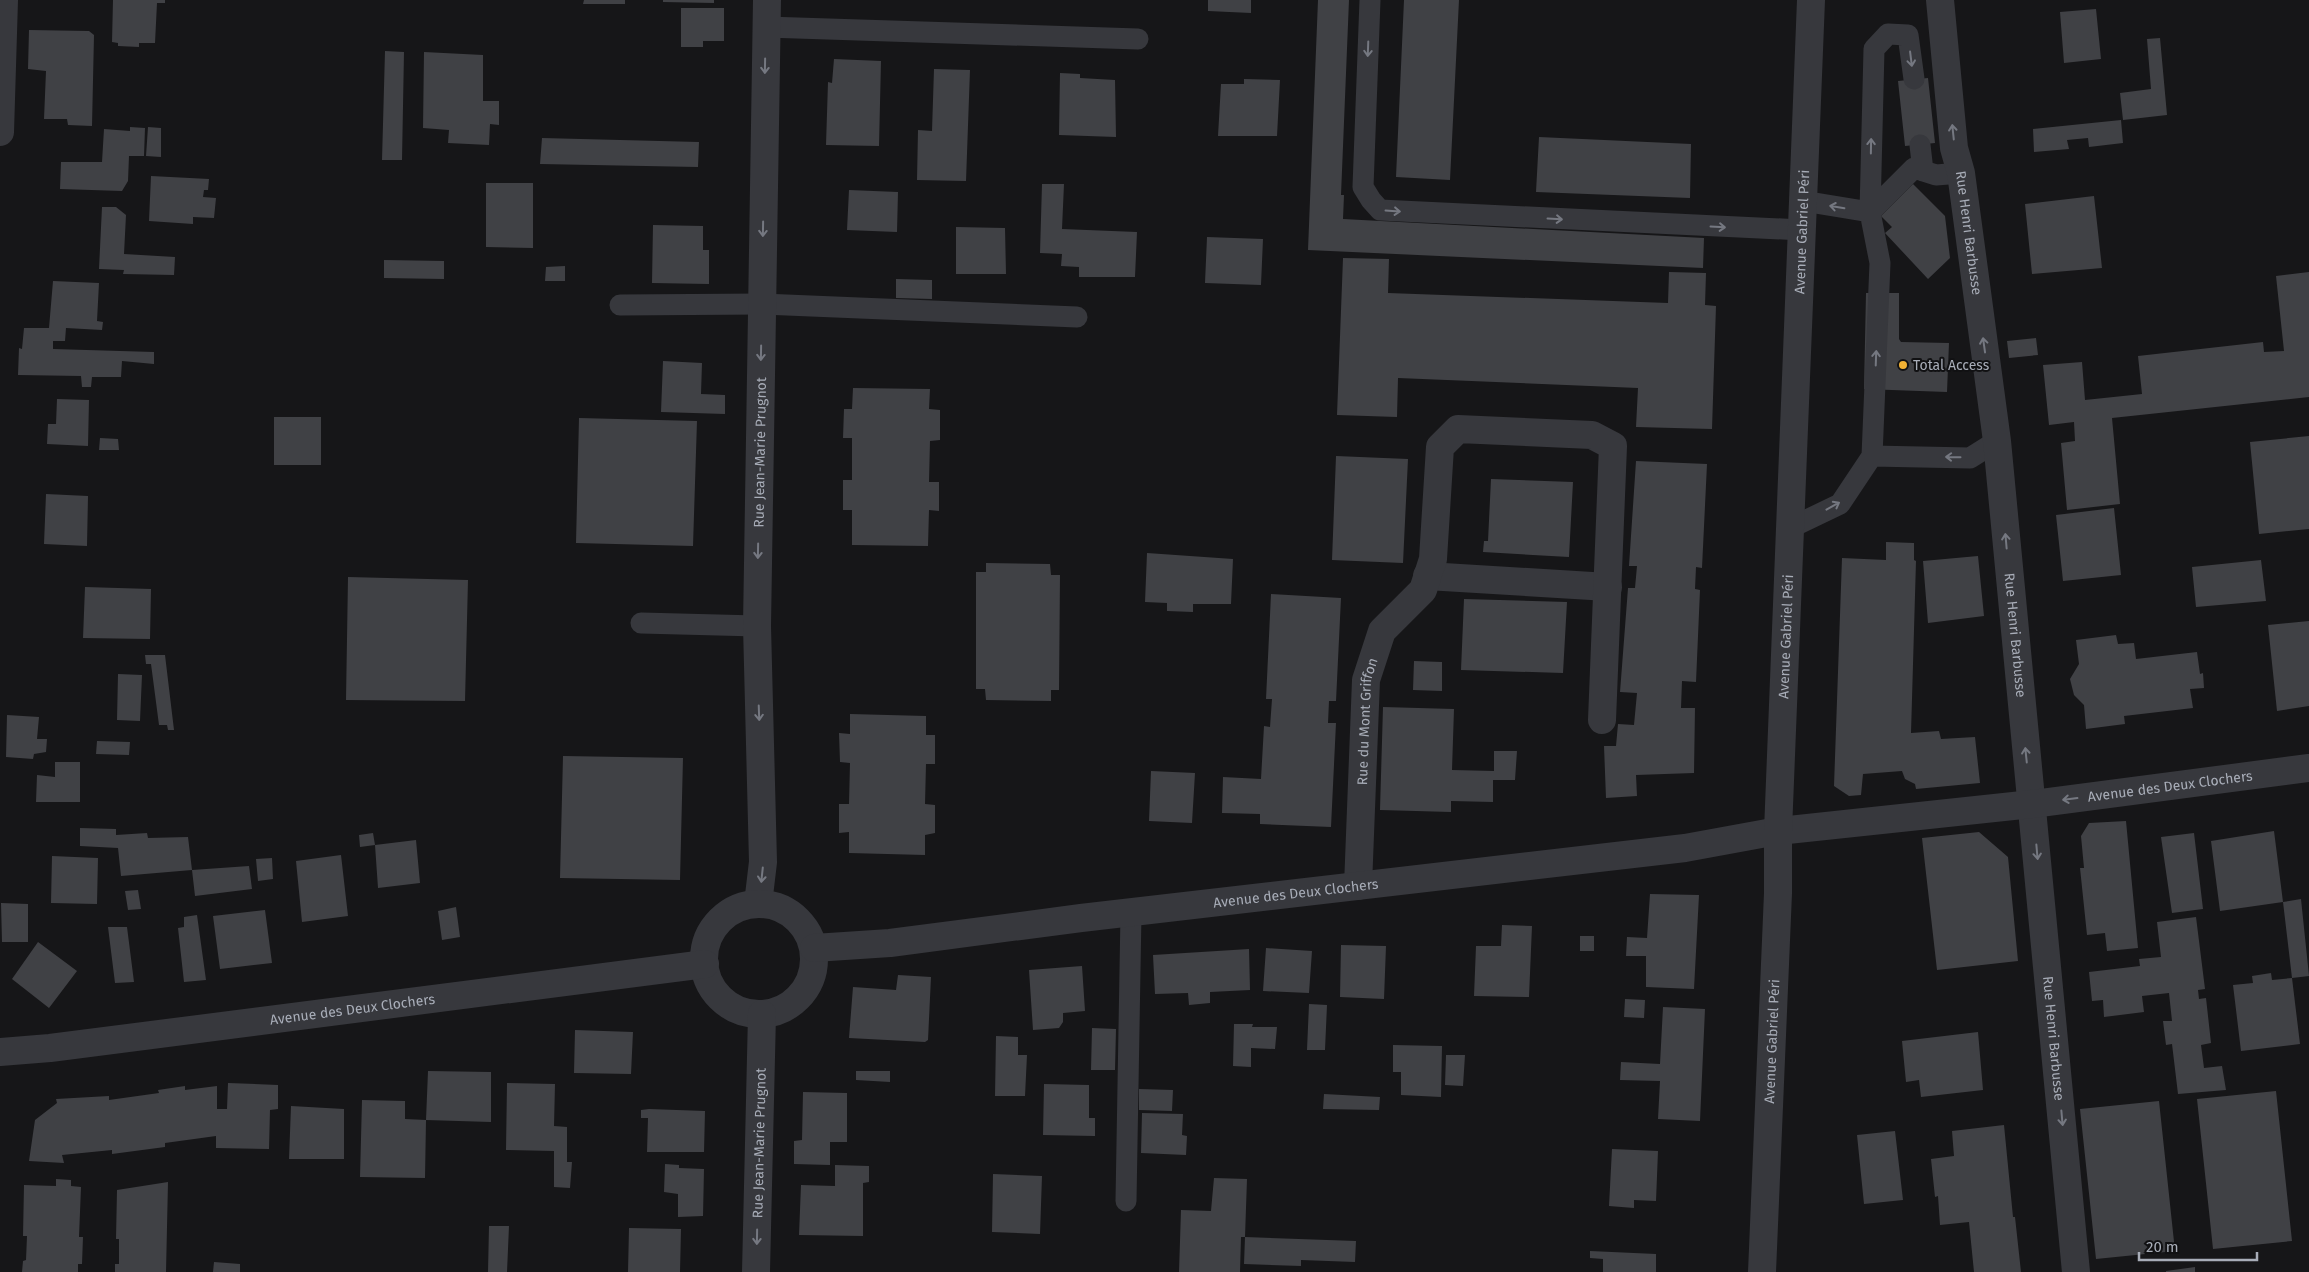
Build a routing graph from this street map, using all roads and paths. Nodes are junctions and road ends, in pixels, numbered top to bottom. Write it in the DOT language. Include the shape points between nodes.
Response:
graph roads {
  1 [pos="4,0"];
  2 [pos="767,0"];
  3 [pos="1370,0"];
  4 [pos="1811,0"];
  5 [pos="1940,0"];
  6 [pos="766,27"];
  7 [pos="1138,39"];
  8 [pos="1914,79"];
  9 [pos="0,132"];
  10 [pos="1920,145"];
  11 [pos="1923,172"];
  12 [pos="1961,173"];
  13 [pos="1803,201"];
  14 [pos="1870,212"];
  15 [pos="1802,230"];
  16 [pos="762,304"];
  17 [pos="620,305"];
  18 [pos="1077,317"];
  19 [pos="1997,441"];
  20 [pos="1872,456"];
  21 [pos="1790,528"];
  22 [pos="1427,576"];
  23 [pos="1608,587"];
  24 [pos="641,623"];
  25 [pos="756,626"];
  26 [pos="1602,720"];
  27 [pos="2309,768"];
  28 [pos="2032,804"];
  29 [pos="1778,831"];
  30 [pos="1358,886"];
  31 [pos="758,904"];
  32 [pos="1131,913"];
  33 [pos="814,948"];
  34 [pos="705,964"];
  35 [pos="762,1014"];
  36 [pos="0,1052"];
  37 [pos="1126,1201"];
  38 [pos="756,1272"];
  39 [pos="1762,1272"];
  40 [pos="2076,1272"];
  1 -- 9 [label="street"];
  2 -- 6 [label="street, Rue Jean-Marie Prugnot"];
  3 -- 15 [label="lane, one-way" via="1363,187 1380,210"];
  4 -- 13 [label="street, Avenue Gabriel Péri"];
  12 -- 5 [label="street, Rue Henri Barbusse, one-way" via="1954,148"];
  6 -- 7 [label="lane"];
  6 -- 16 [label="street, Rue Jean-Marie Prugnot, one-way"];
  14 -- 8 [label="lane, one-way" via="1874,49 1888,34 1908,35"];
  10 -- 11 [label="lane"];
  11 -- 12 [label="lane" via="1936,175"];
  11 -- 14 [label="lane" via="1914,168"];
  19 -- 12 [label="street, Rue Henri Barbusse, one-way"];
  14 -- 13 [label="lane, one-way"];
  13 -- 15 [label="street, Avenue Gabriel Péri"];
  20 -- 14 [label="lane, one-way" via="1880,263"];
  15 -- 21 [label="street, Avenue Gabriel Péri"];
  16 -- 17 [label="lane"];
  16 -- 18 [label="lane"];
  16 -- 25 [label="street, Rue Jean-Marie Prugnot, one-way"];
  19 -- 20 [label="lane, one-way" via="1970,458"];
  28 -- 19 [label="street, Rue Henri Barbusse, one-way"];
  21 -- 20 [label="lane, one-way" via="1840,504"];
  21 -- 29 [label="street, Avenue Gabriel Péri"];
  22 -- 23 [label="street"];
  22 -- 23 [label="street, Rue du Mont Griffon" via="1432,559 1440,447 1458,429 1592,435 1613,446"];
  22 -- 30 [label="street, Rue du Mont Griffon" via="1423,590 1382,631 1366,680"];
  23 -- 26 [label="street, Rue du Mont Griffon"];
  24 -- 25 [label="lane"];
  25 -- 31 [label="street, Rue Jean-Marie Prugnot, one-way" via="763,862"];
  27 -- 28 [label="street, Avenue des Deux Clochers, one-way"];
  28 -- 29 [label="street, Avenue des Deux Clochers"];
  28 -- 40 [label="street, Rue Henri Barbusse, one-way"];
  29 -- 30 [label="street, Avenue des Deux Clochers" via="1685,848"];
  29 -- 39 [label="street, Avenue Gabriel Péri"];
  30 -- 32 [label="street, Avenue des Deux Clochers"];
  31 -- 33 [label="street" via="777,907 794,916 807,930"];
  31 -- 34 [label="street" via="741,907 725,916 713,930 706,946"];
  32 -- 33 [label="street, Avenue des Deux Clochers"];
  32 -- 37 [label="lane"];
  33 -- 35 [label="street" via="814,967 808,985 796,1000 780,1010"];
  34 -- 35 [label="street" via="708,980 717,994 745,1012"];
  34 -- 36 [label="street, Avenue des Deux Clochers"];
  35 -- 38 [label="street, Rue Jean-Marie Prugnot, one-way"];
}
